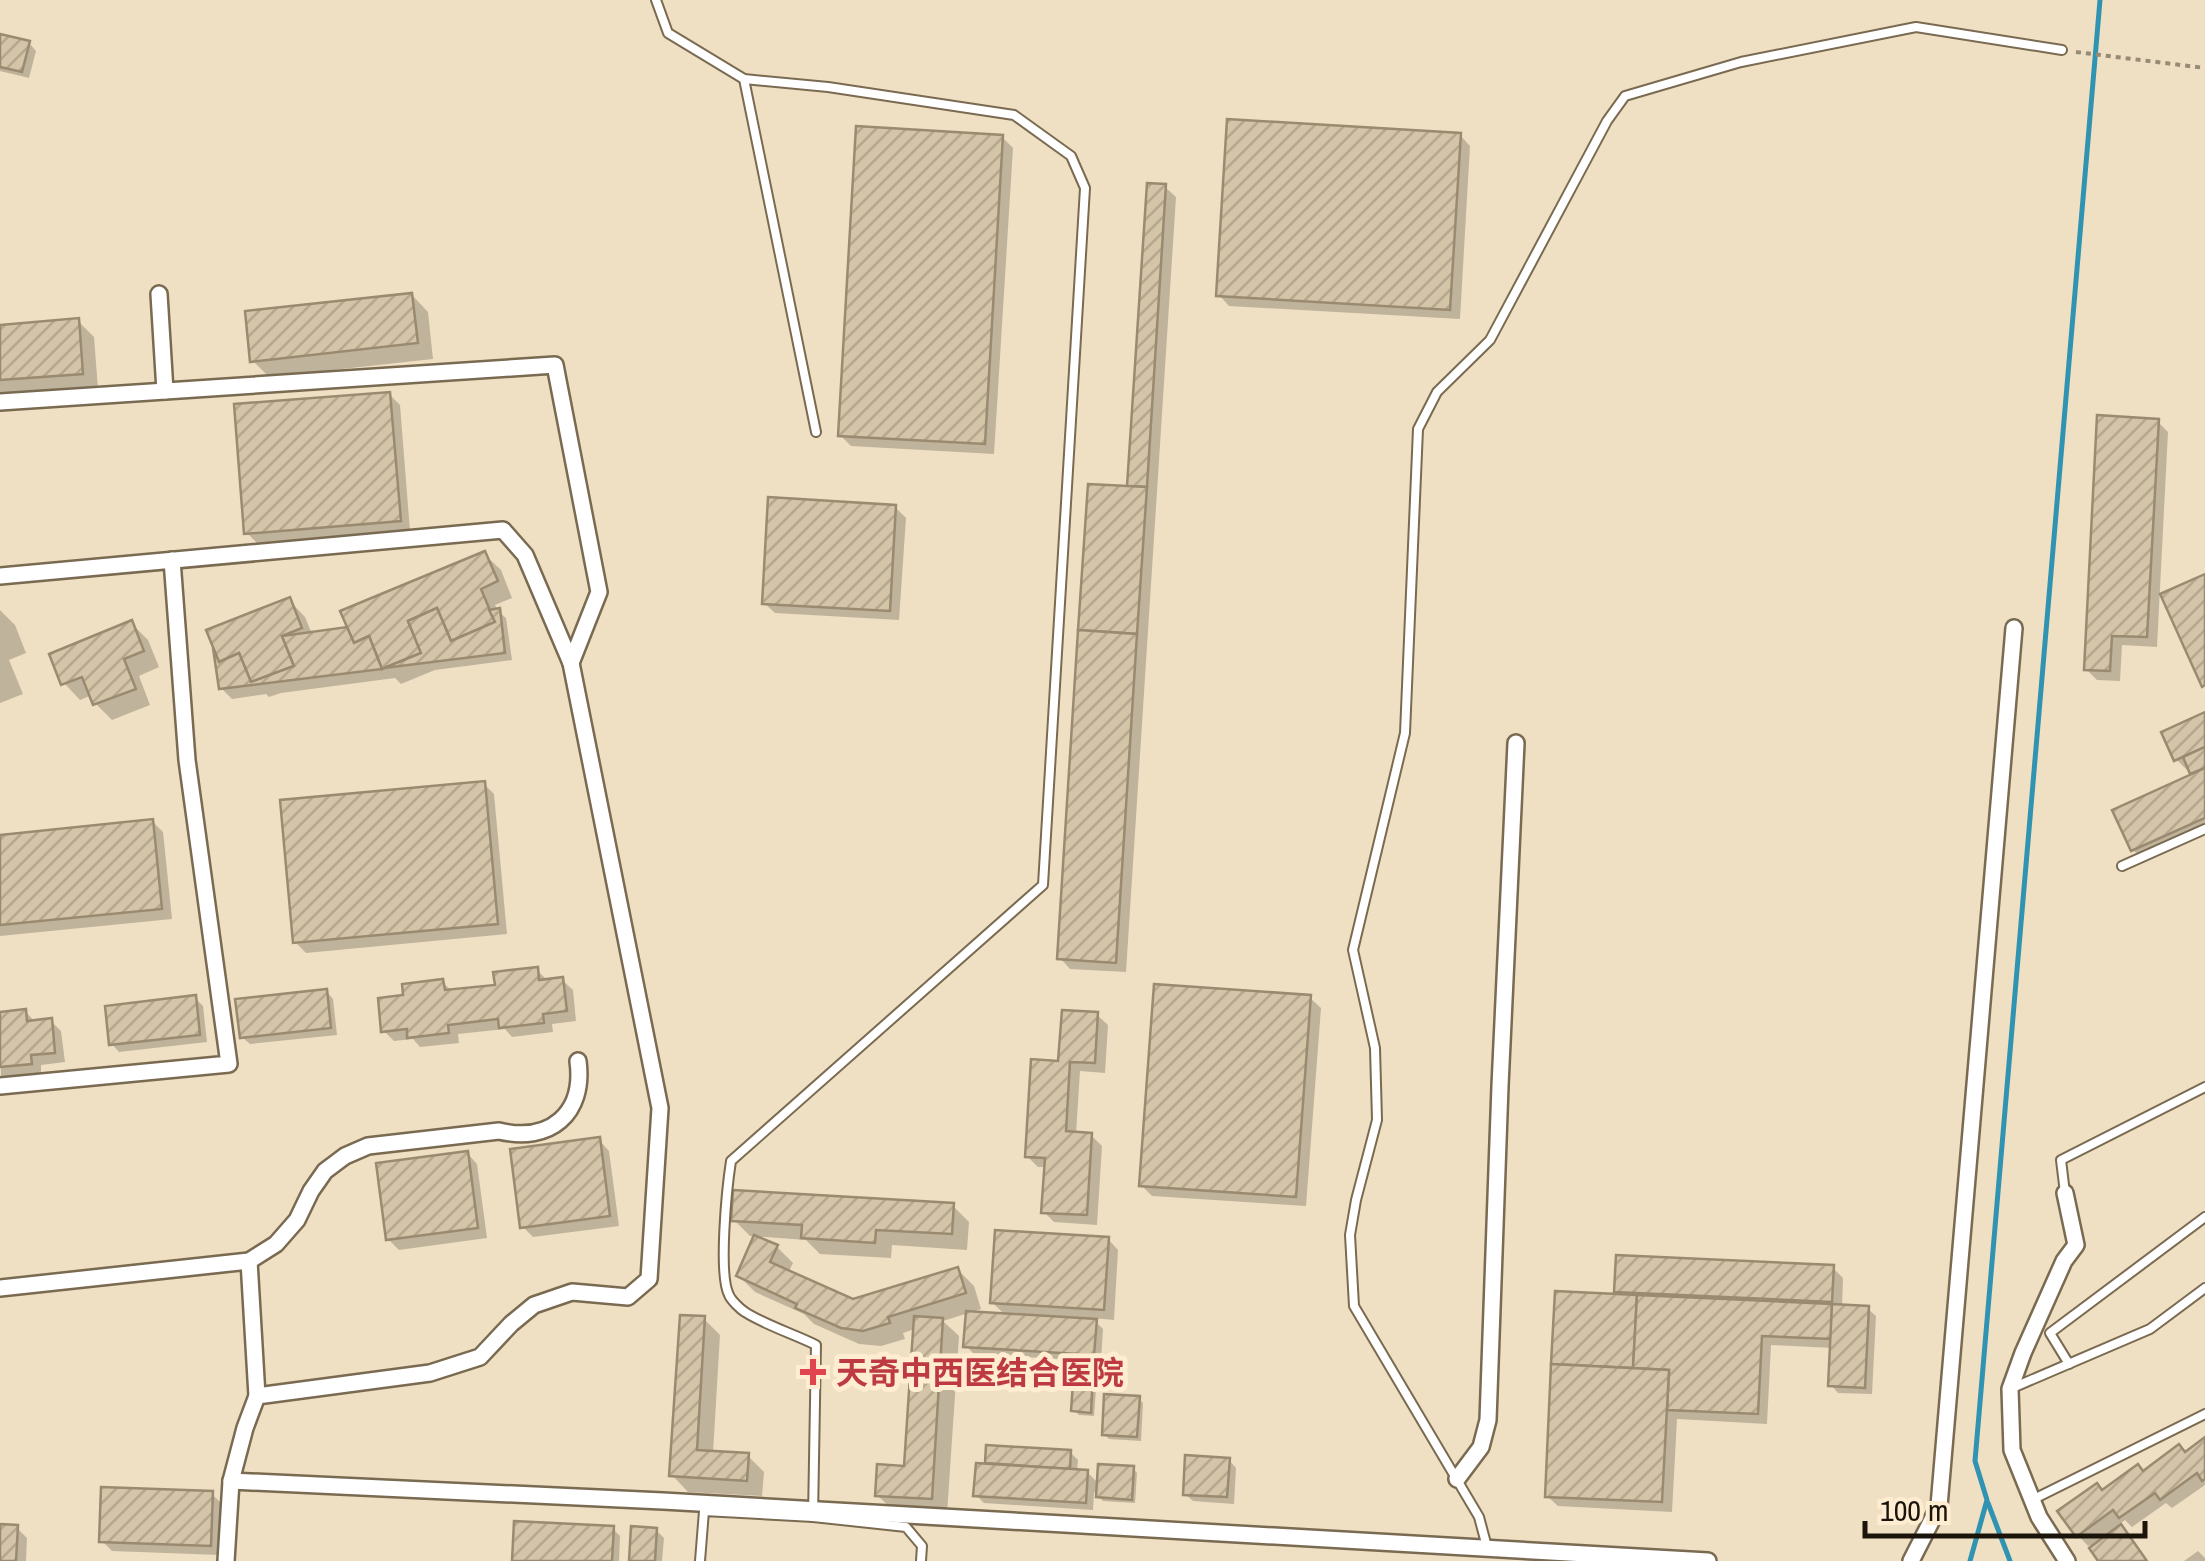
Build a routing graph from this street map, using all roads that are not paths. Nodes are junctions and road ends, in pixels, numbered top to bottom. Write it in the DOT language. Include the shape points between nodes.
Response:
graph roads {
  1 [pos="656,0"];
  2 [pos="2062,50"];
  3 [pos="744,79"];
  4 [pos="158,294"];
  5 [pos="166,391"];
  6 [pos="0,402"];
  7 [pos="816,432"];
  8 [pos="172,560"];
  9 [pos="0,576"];
  10 [pos="2014,628"];
  11 [pos="571,663"];
  12 [pos="1516,742"];
  13 [pos="2205,830"];
  14 [pos="2122,866"];
  15 [pos="578,1061"];
  16 [pos="0,1086"];
  17 [pos="2205,1087"];
  18 [pos="2065,1193"];
  19 [pos="2205,1218"];
  20 [pos="249,1261"];
  21 [pos="0,1288"];
  22 [pos="2205,1288"];
  23 [pos="2069,1364"];
  24 [pos="2010,1389"];
  25 [pos="257,1396"];
  26 [pos="2205,1414"];
  27 [pos="1457,1479"];
  28 [pos="231,1481"];
  29 [pos="2032,1500"];
  30 [pos="813,1513"];
  31 [pos="1486,1547"];
  32 [pos="1518,1555"];
  33 [pos="226,1561"];
  34 [pos="700,1561"];
  35 [pos="921,1561"];
  36 [pos="1708,1561"];
  37 [pos="1911,1561"];
  38 [pos="2066,1561"];
  1 -- 3 [label="lane" via="668,33"];
  2 -- 27 [label="lane" via="1916,27 1740,62 1626,96 1490,340 1436,392 1418,429 1406,732 1353,950 1374,1048 1377,1120 1350,1236 1354,1306"];
  3 -- 7 [label="lane"];
  3 -- 30 [label="lane" via="1014,115 1071,156 1085,188 1043,885 731,1162 728,1294 743,1311 816,1345"];
  4 -- 5 [label="street"];
  5 -- 6 [label="street"];
  5 -- 11 [label="street" via="555,364 599,592"];
  8 -- 9 [label="street"];
  8 -- 11 [label="street" via="503,530 524,554"];
  8 -- 16 [label="street" via="187,760 228,1064"];
  10 -- 37 [label="street" via="1939,1506"];
  11 -- 25 [label="street" via="660,1108 649,1279 628,1297 572,1292 534,1305 480,1357 430,1374"];
  12 -- 27 [label="street" via="1488,1420 1481,1447"];
  13 -- 14 [label="lane"];
  15 -- 20 [label="street" via="577,1098 553,1126 536,1134 499,1131 368,1146 345,1156 310,1191 276,1244"];
  17 -- 18 [label="lane" via="2061,1160"];
  18 -- 24 [label="street" via="2076,1245"];
  19 -- 23 [label="lane" via="2050,1333"];
  20 -- 21 [label="street"];
  20 -- 25 [label="street"];
  22 -- 23 [label="lane" via="2150,1329"];
  23 -- 24 [label="lane"];
  24 -- 29 [label="street" via="2012,1450"];
  25 -- 28 [label="street"];
  26 -- 29 [label="lane"];
  27 -- 31 [label="lane" via="1479,1517"];
  28 -- 30 [label="street"];
  28 -- 33 [label="street"];
  29 -- 38 [label="street"];
  30 -- 31 [label="street"];
  30 -- 34 [label="lane" via="704,1511"];
  30 -- 35 [label="lane" via="906,1526 922,1546"];
  31 -- 32 [label="street"];
  32 -- 36 [label="street"];
}
